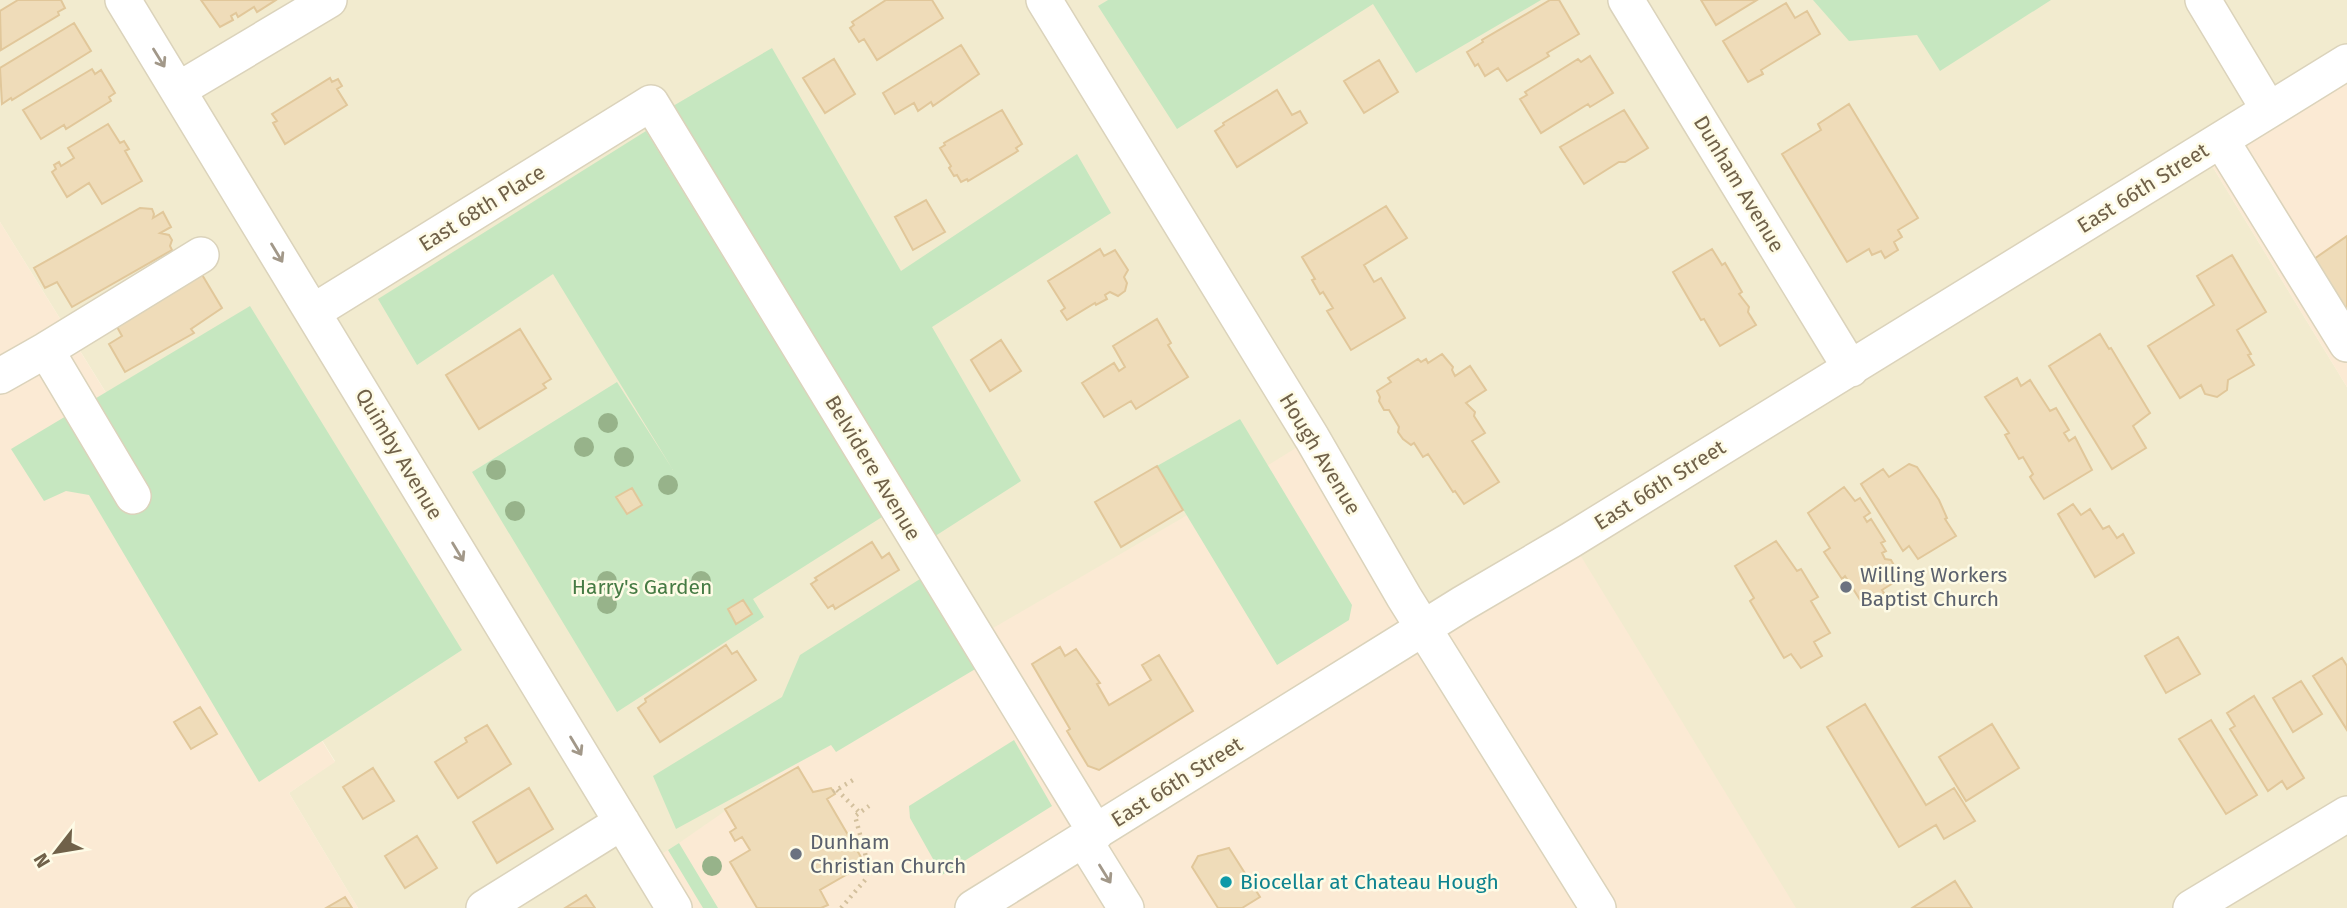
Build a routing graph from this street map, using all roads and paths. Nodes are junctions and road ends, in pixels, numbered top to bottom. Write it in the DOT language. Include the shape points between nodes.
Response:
graph roads {
  1 [pos="123,0"];
  2 [pos="329,0"];
  3 [pos="1044,0"];
  4 [pos="1626,0"];
  5 [pos="2203,0"];
  6 [pos="2347,62"];
  7 [pos="178,90"];
  8 [pos="652,103"];
  9 [pos="2269,110"];
  10 [pos="2221,139"];
  11 [pos="201,255"];
  12 [pos="313,312"];
  13 [pos="2347,344"];
  14 [pos="46,350"];
  15 [pos="1851,369"];
  16 [pos="0,376"];
  17 [pos="133,496"];
  18 [pos="1424,629"];
  19 [pos="853,780"];
  20 [pos="869,806"];
  21 [pos="860,813"];
  22 [pos="2347,814"];
  23 [pos="622,822"];
  24 [pos="1090,836"];
  25 [pos="988,904"];
  26 [pos="484,908"];
  27 [pos="674,908"];
  28 [pos="841,908"];
  29 [pos="1126,908"];
  30 [pos="1598,908"];
  31 [pos="2191,908"];
  1 -- 7 [label="street, Quimby Avenue, one-way"];
  2 -- 7 [label="street"];
  3 -- 18 [label="street, Hough Avenue"];
  4 -- 15 [label="street, Dunham Avenue"];
  5 -- 9 [label="street"];
  6 -- 9 [label="street, East 66th Street"];
  7 -- 12 [label="street, Quimby Avenue, one-way"];
  8 -- 12 [label="street, East 68th Place"];
  8 -- 24 [label="street, Belvidere Avenue"];
  9 -- 10 [label="street, East 66th Street"];
  10 -- 13 [label="street"];
  10 -- 15 [label="street, East 66th Street"];
  11 -- 14 [label="street"];
  12 -- 23 [label="street, Quimby Avenue, one-way"];
  14 -- 16 [label="street"];
  14 -- 17 [label="street"];
  15 -- 18 [label="street, East 66th Street"];
  18 -- 24 [label="street, East 66th Street"];
  18 -- 30 [label="street, Hough Avenue"];
  19 -- 21 [label="path" via="835,791"];
  20 -- 21 [label="path"];
  21 -- 28 [label="path" via="855,816 869,868 866,879"];
  22 -- 31 [label="street"];
  23 -- 26 [label="street"];
  23 -- 27 [label="street, Quimby Avenue"];
  24 -- 25 [label="street, East 66th Street"];
  24 -- 29 [label="street, Belvidere Avenue, one-way"];
}
